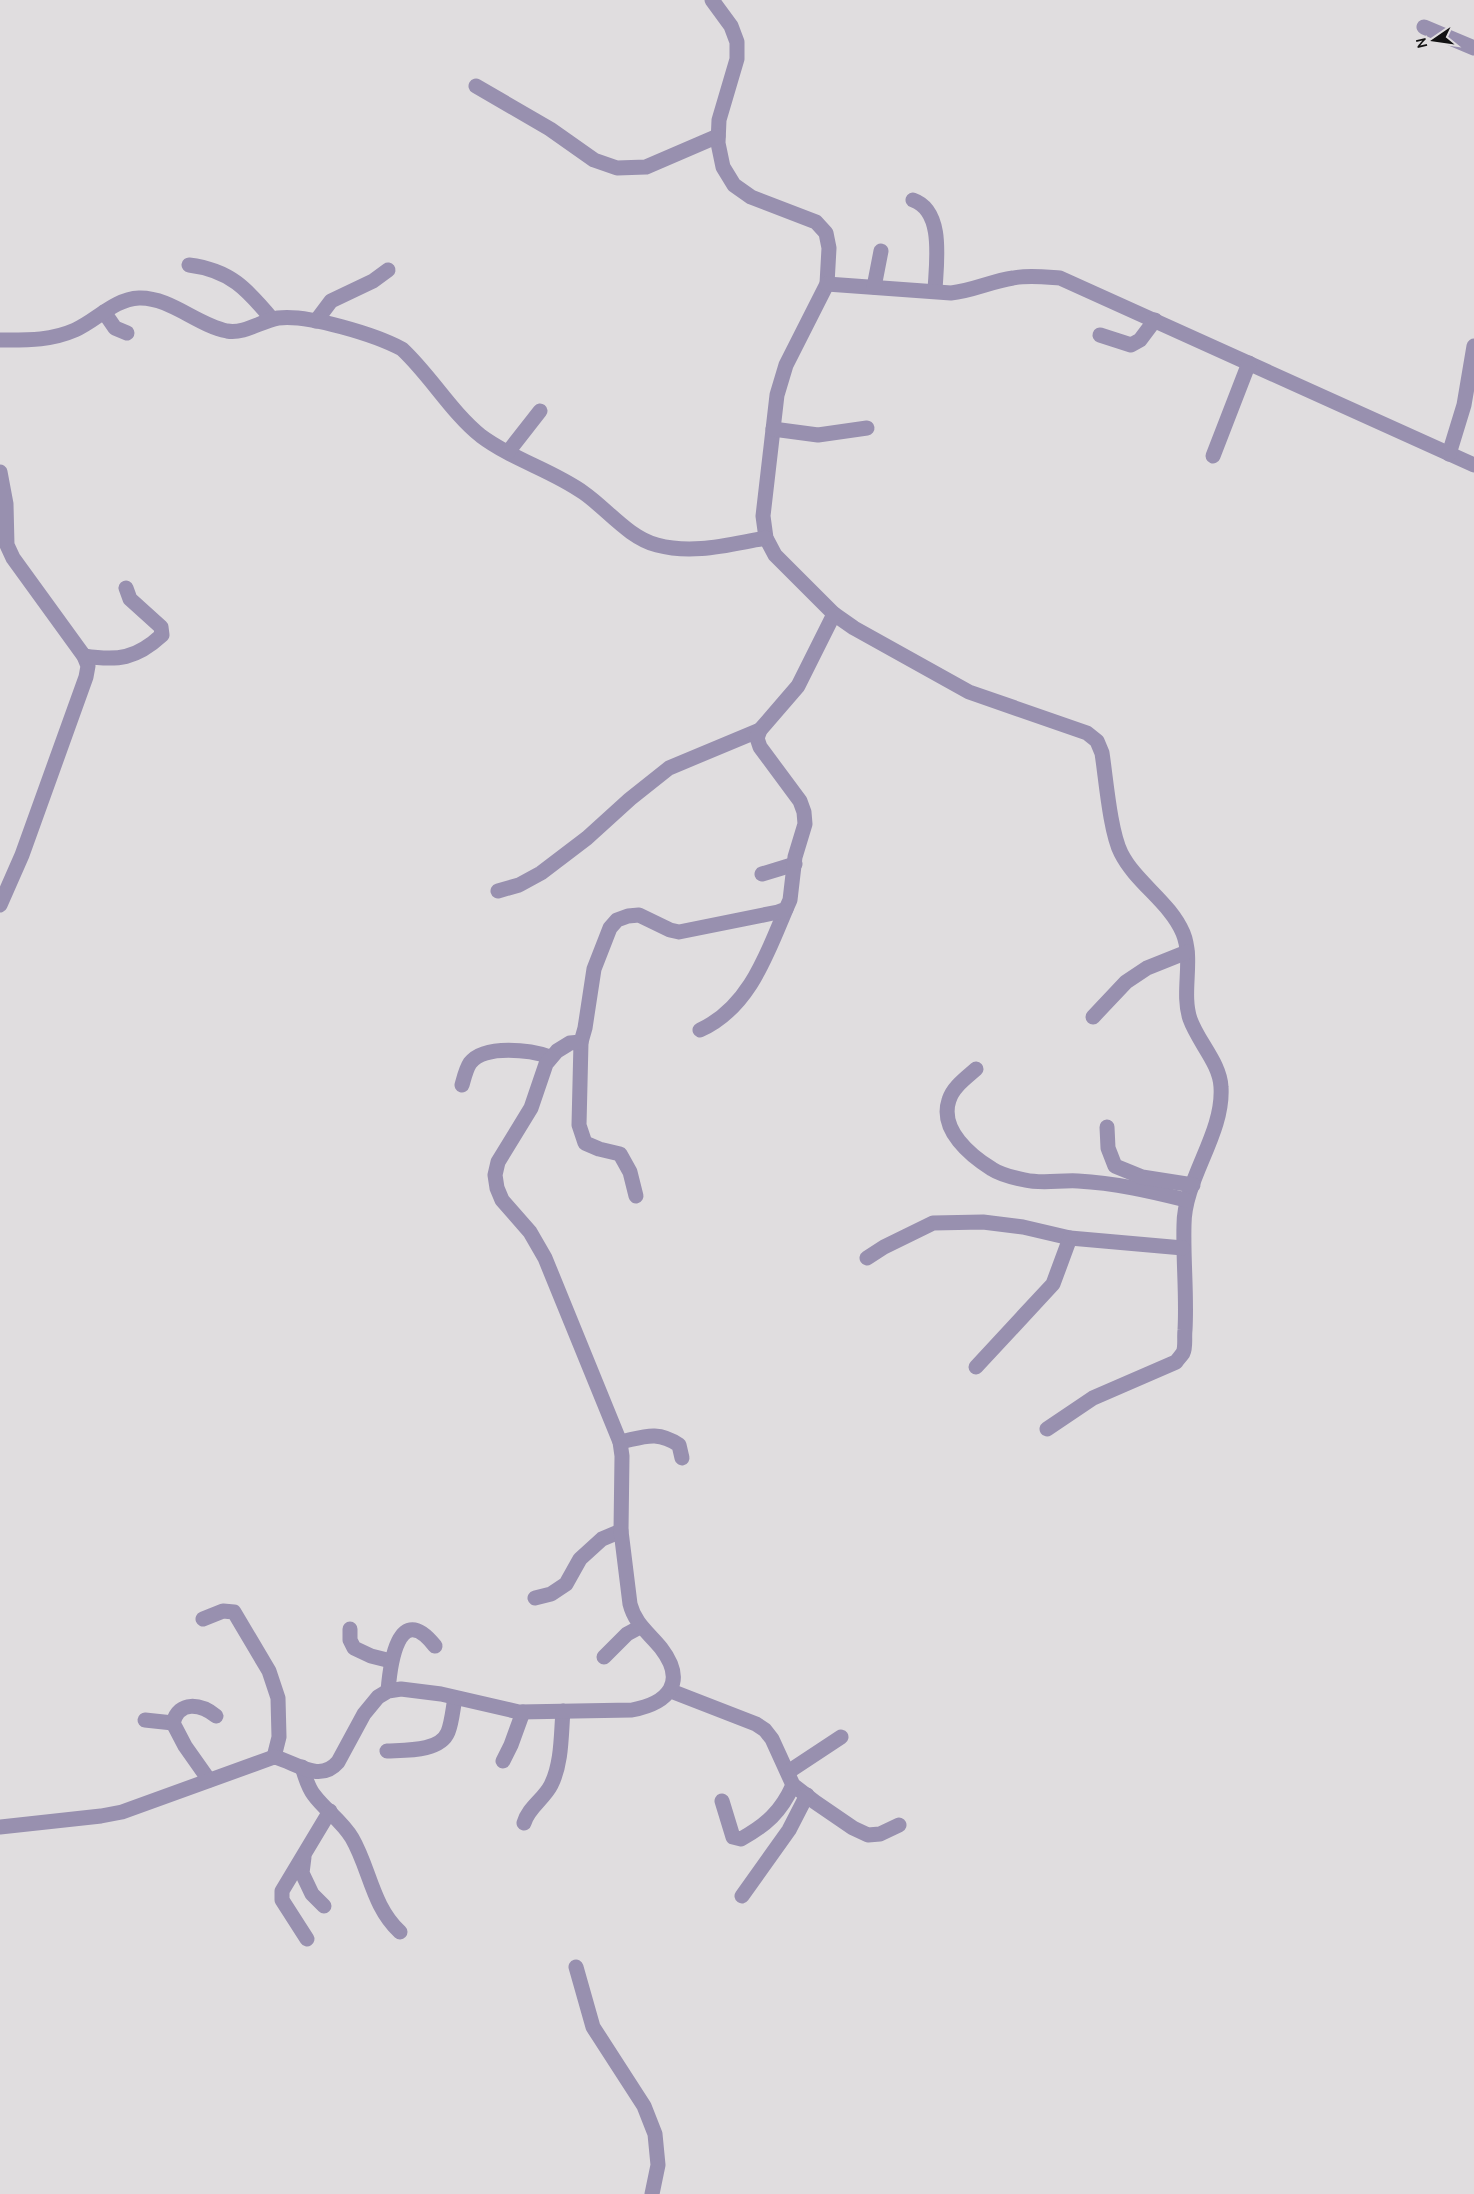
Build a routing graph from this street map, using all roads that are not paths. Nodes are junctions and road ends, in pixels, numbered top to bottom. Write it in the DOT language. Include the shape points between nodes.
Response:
graph roads {
  1 [pos="712,0"];
  2 [pos="1424,27"];
  3 [pos="1474,48"];
  4 [pos="476,86"];
  5 [pos="718,136"];
  6 [pos="913,200"];
  7 [pos="881,251"];
  8 [pos="188,266"];
  9 [pos="388,270"];
  10 [pos="827,284"];
  11 [pos="874,287"];
  12 [pos="935,291"];
  13 [pos="104,312"];
  14 [pos="272,319"];
  15 [pos="1155,320"];
  16 [pos="316,321"];
  17 [pos="127,333"];
  18 [pos="1100,336"];
  19 [pos="0,340"];
  20 [pos="1474,346"];
  21 [pos="1249,363"];
  22 [pos="540,411"];
  23 [pos="868,428"];
  24 [pos="773,429"];
  25 [pos="508,452"];
  26 [pos="1449,454"];
  27 [pos="1213,456"];
  28 [pos="1474,465"];
  29 [pos="0,472"];
  30 [pos="766,538"];
  31 [pos="126,588"];
  32 [pos="834,614"];
  33 [pos="84,656"];
  34 [pos="760,730"];
  35 [pos="795,864"];
  36 [pos="762,874"];
  37 [pos="498,891"];
  38 [pos="0,905"];
  39 [pos="786,908"];
  40 [pos="1187,952"];
  41 [pos="1093,1018"];
  42 [pos="700,1030"];
  43 [pos="581,1042"];
  44 [pos="550,1057"];
  45 [pos="976,1070"];
  46 [pos="462,1085"];
  47 [pos="1107,1127"];
  48 [pos="1193,1185"];
  49 [pos="636,1196"];
  50 [pos="1186,1200"];
  51 [pos="1070,1238"];
  52 [pos="1183,1248"];
  53 [pos="867,1258"];
  54 [pos="976,1367"];
  55 [pos="1047,1429"];
  56 [pos="620,1442"];
  57 [pos="682,1458"];
  58 [pos="621,1531"];
  59 [pos="535,1598"];
  60 [pos="204,1620"];
  61 [pos="640,1627"];
  62 [pos="350,1629"];
  63 [pos="435,1646"];
  64 [pos="604,1657"];
  65 [pos="391,1661"];
  66 [pos="388,1691"];
  67 [pos="671,1691"];
  68 [pos="455,1698"];
  69 [pos="563,1711"];
  70 [pos="523,1712"];
  71 [pos="216,1716"];
  72 [pos="145,1720"];
  73 [pos="173,1724"];
  74 [pos="841,1737"];
  75 [pos="388,1751"];
  76 [pos="274,1757"];
  77 [pos="503,1761"];
  78 [pos="302,1767"];
  79 [pos="791,1779"];
  80 [pos="209,1780"];
  81 [pos="807,1796"];
  82 [pos="722,1801"];
  83 [pos="330,1812"];
  84 [pos="524,1823"];
  85 [pos="899,1825"];
  86 [pos="0,1827"];
  87 [pos="304,1856"];
  88 [pos="742,1896"];
  89 [pos="324,1906"];
  90 [pos="400,1932"];
  91 [pos="307,1938"];
  92 [pos="576,1967"];
  93 [pos="652,2194"];
  1 -- 5 [label="street" via="731,26 737,42 737,59 719,120"];
  2 -- 3 [label="street"];
  4 -- 5 [label="street" via="550,129 594,160 617,168 646,167"];
  5 -- 10 [label="street" via="723,166 734,185 751,197 816,222 826,233 829,248"];
  6 -- 12 [label="street" via="932,216 935,227"];
  7 -- 11 [label="street"];
  8 -- 14 [label="street" via="207,267 232,278 249,291"];
  9 -- 16 [label="street" via="331,302"];
  10 -- 11 [label="street"];
  10 -- 24 [label="street" via="786,366 777,395"];
  11 -- 12 [label="street"];
  12 -- 15 [label="street" via="962,292 1012,278 1060,278"];
  13 -- 14 [label="street" via="120,302 138,298 156,300 215,328 230,331"];
  13 -- 17 [label="street" via="114,328"];
  13 -- 19 [label="street" via="60,336 42,340"];
  14 -- 16 [label="street" via="291,317"];
  15 -- 18 [label="street" via="1140,340 1131,345"];
  15 -- 21 [label="street"];
  16 -- 25 [label="street" via="389,342 402,350 475,430"];
  20 -- 26 [label="street" via="1464,405"];
  21 -- 26 [label="street"];
  21 -- 27 [label="street"];
  22 -- 25 [label="street"];
  23 -- 24 [label="street" via="818,435"];
  24 -- 30 [label="street" via="763,516"];
  25 -- 30 [label="street" via="571,484 634,533 655,544 701,549"];
  26 -- 28 [label="street"];
  29 -- 33 [label="street" via="6,504 7,545"];
  30 -- 32 [label="street" via="775,555"];
  31 -- 33 [label="street" via="130,599 161,627 162,636 140,653 107,660"];
  32 -- 34 [label="street" via="798,686"];
  32 -- 40 [label="street" via="957,686 1086,733 1097,741 1121,853 1177,921"];
  33 -- 38 [label="street" via="88,666 86,677 22,855"];
  34 -- 35 [label="street" via="757,738 760,747 800,801 804,812 805,824"];
  34 -- 37 [label="street" via="669,768 541,873"];
  35 -- 36 [label="street"];
  35 -- 39 [label="street"];
  39 -- 42 [label="street" via="760,971 736,1004 714,1023"];
  39 -- 43 [label="street" via="679,932 639,915 617,920 610,928 594,969"];
  40 -- 41 [label="street" via="1147,968 1126,982"];
  40 -- 48 [label="street" via="1188,1013 1217,1070 1222,1100"];
  43 -- 44 [label="street" via="570,1043"];
  43 -- 49 [label="street" via="579,1125 586,1143 620,1154 630,1172"];
  44 -- 46 [label="street" via="520,1050 478,1056 469,1064"];
  44 -- 56 [label="street" via="531,1108 498,1162 496,1188 545,1258"];
  45 -- 50 [label="street" via="956,1087 949,1101 948,1114 953,1132 965,1148 994,1170 1027,1181 1132,1186"];
  47 -- 48 [label="street" via="1110,1158 1115,1166 1142,1177"];
  48 -- 50 [label="street"];
  50 -- 52 [label="street"];
  51 -- 52 [label="street"];
  51 -- 53 [label="street" via="1023,1226 983,1222 933,1223"];
  51 -- 54 [label="street" via="1053,1284"];
  52 -- 55 [label="street" via="1184,1352 1176,1362 1093,1398"];
  56 -- 57 [label="street" via="659,1435 668,1437 679,1445"];
  56 -- 58 [label="street"];
  58 -- 59 [label="street" via="602,1539 580,1559 566,1584 552,1594"];
  58 -- 61 [label="street" via="630,1604"];
  60 -- 76 [label="street" via="223,1611 234,1612 269,1671 278,1698 279,1737"];
  61 -- 64 [label="street" via="627,1634"];
  61 -- 67 [label="street" via="669,1661"];
  62 -- 65 [label="street" via="354,1648"];
  63 -- 65 [label="street" via="421,1632 404,1633"];
  65 -- 66 [label="street"];
  66 -- 68 [label="street" via="441,1694"];
  66 -- 78 [label="street" via="378,1697 364,1714 332,1769 315,1773"];
  67 -- 69 [label="street" via="648,1707 632,1710"];
  67 -- 79 [label="street" via="760,1727 772,1739"];
  68 -- 70 [label="street"];
  68 -- 75 [label="street" via="447,1733 437,1743 418,1749"];
  69 -- 70 [label="street"];
  69 -- 84 [label="street" via="559,1758 551,1785"];
  70 -- 77 [label="street"];
  71 -- 73 [label="street" via="207,1708 195,1705 184,1708"];
  72 -- 73 [label="street"];
  73 -- 80 [label="street"];
  74 -- 79 [label="street"];
  76 -- 78 [label="street"];
  76 -- 80 [label="street"];
  78 -- 83 [label="street" via="313,1794"];
  79 -- 81 [label="street"];
  79 -- 82 [label="street" via="785,1802 776,1815 741,1839 733,1837"];
  80 -- 86 [label="street" via="122,1812"];
  81 -- 85 [label="street" via="868,1835 880,1834"];
  81 -- 88 [label="street" via="788,1830"];
  83 -- 87 [label="street"];
  83 -- 90 [label="street" via="352,1838 379,1906"];
  87 -- 89 [label="street" via="302,1873 312,1894"];
  87 -- 91 [label="street" via="282,1891 282,1900"];
  92 -- 93 [label="street" via="593,2027 644,2106 655,2134 658,2165"];
}
